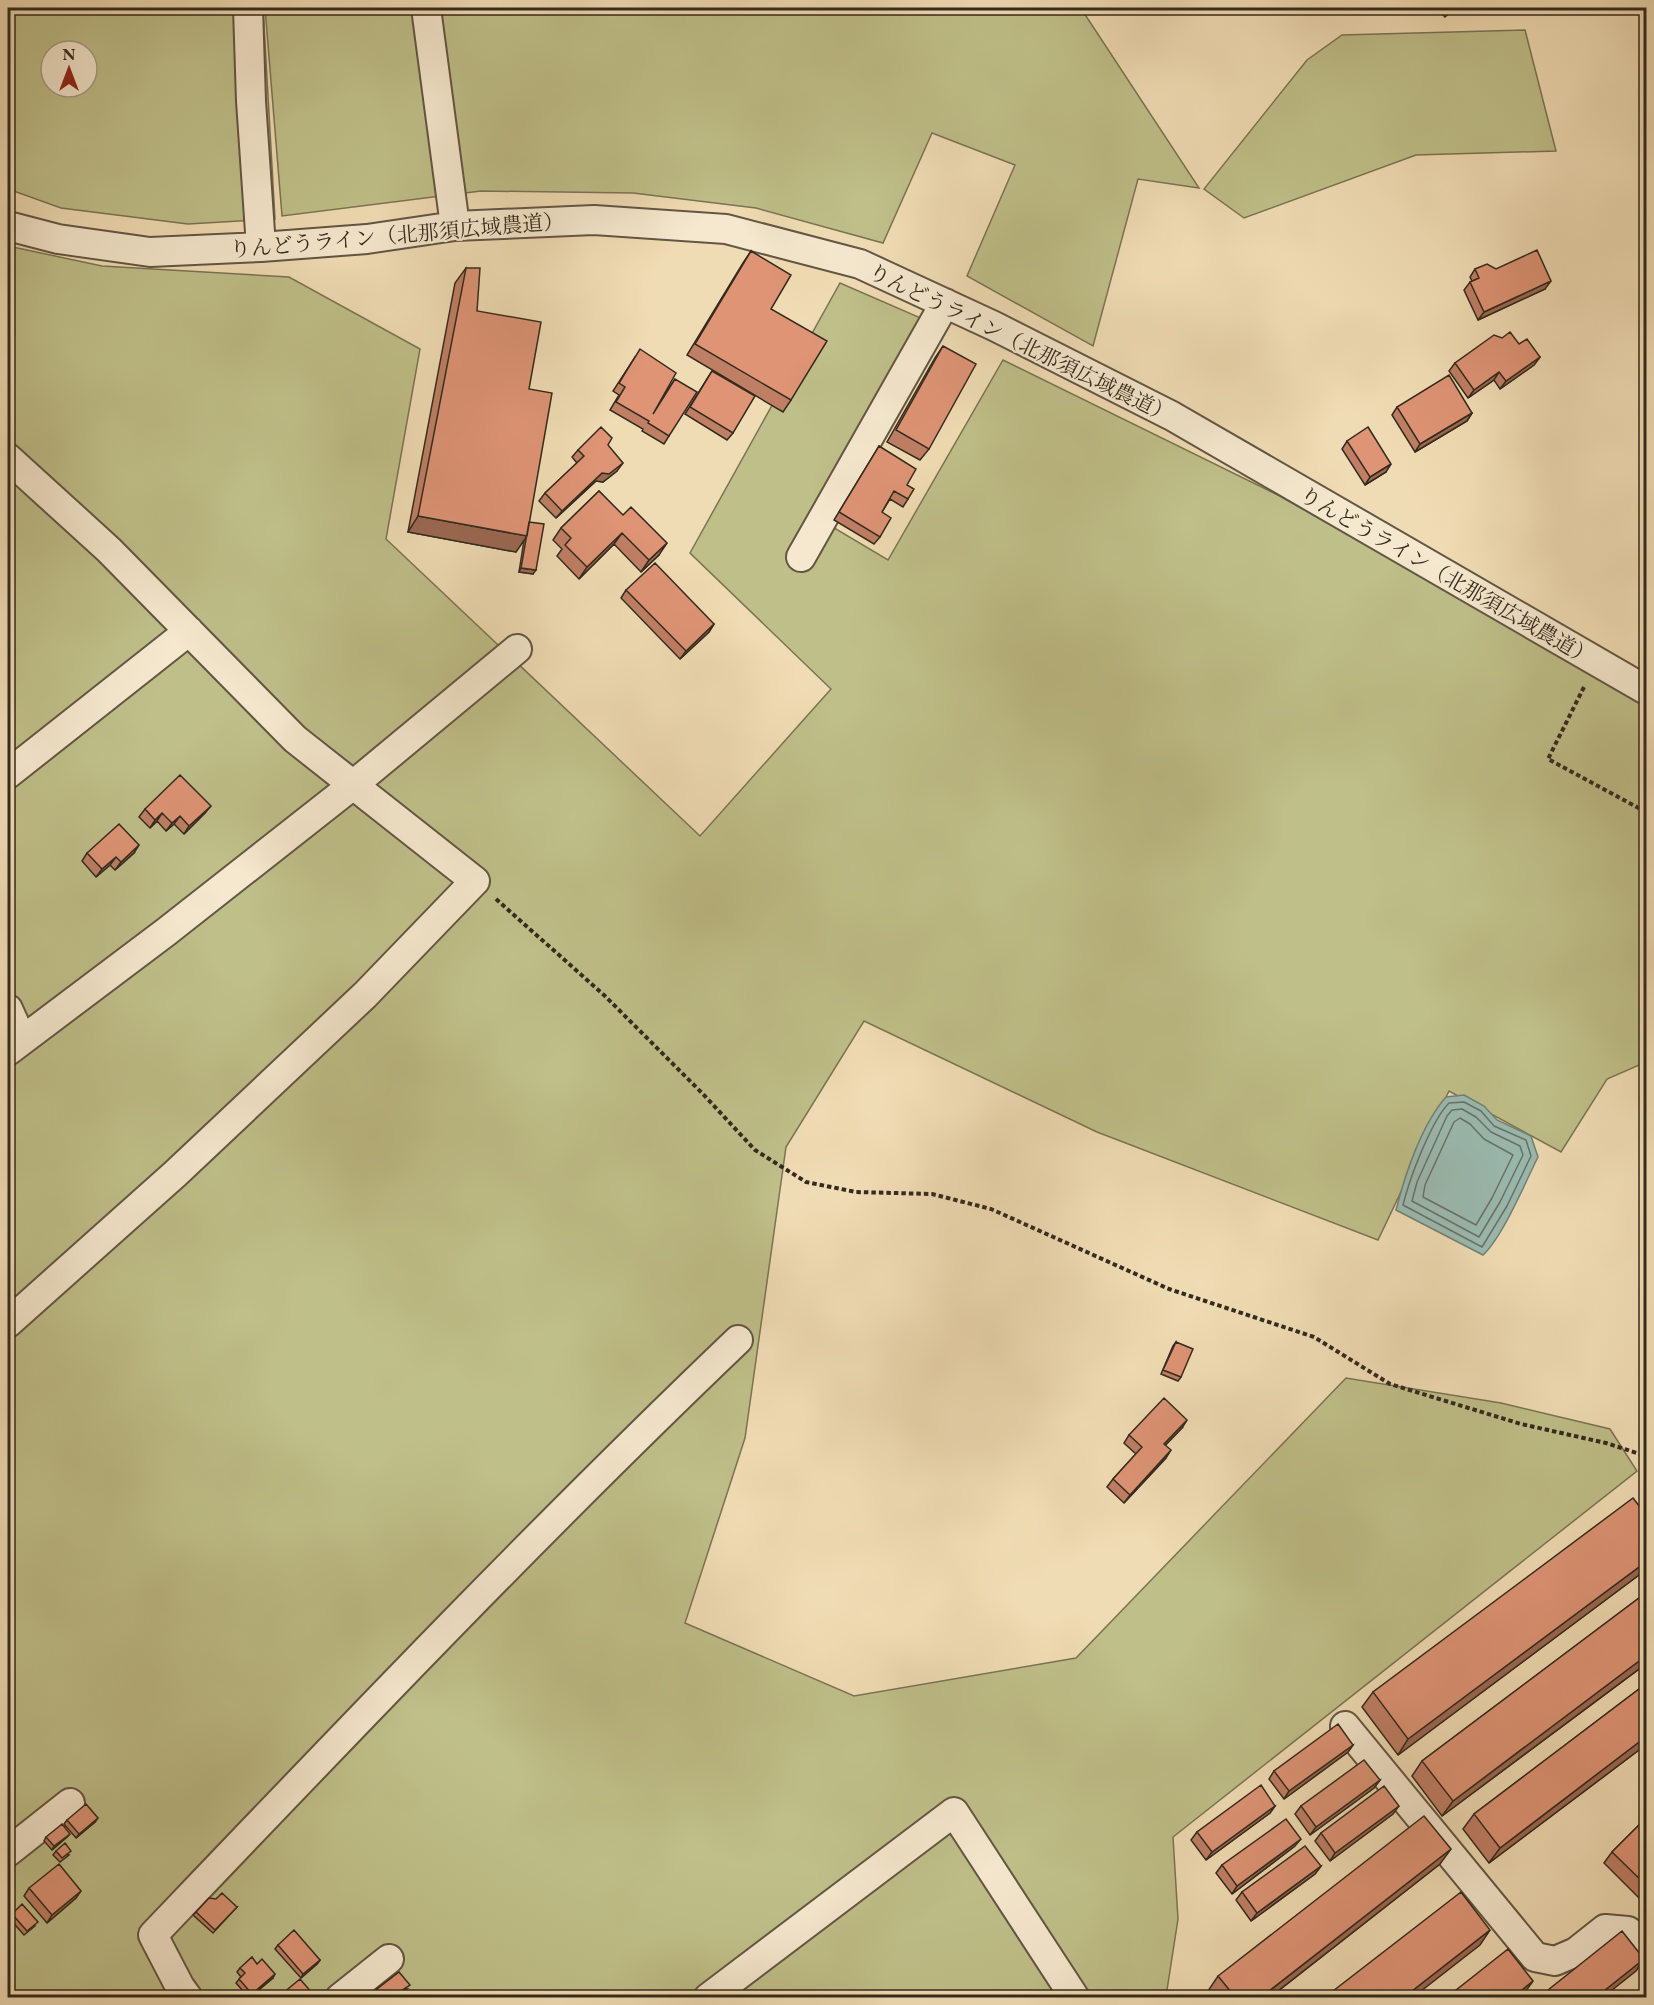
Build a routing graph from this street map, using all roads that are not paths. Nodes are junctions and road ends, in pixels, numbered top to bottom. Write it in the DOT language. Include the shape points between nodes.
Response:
graph roads {
  1 [pos="248,8"];
  2 [pos="426,8"];
  3 [pos="8,226"];
  4 [pos="455,226"];
  5 [pos="261,247"];
  6 [pos="945,303"];
  7 [pos="8,458"];
  8 [pos="801,557"];
  9 [pos="189,630"];
  10 [pos="517,649"];
  11 [pos="1647,690"];
  12 [pos="8,774"];
  13 [pos="352,785"];
  14 [pos="8,1009"];
  15 [pos="15,1045"];
  16 [pos="8,1323"];
  17 [pos="738,1340"];
  18 [pos="1345,1726"];
  19 [pos="70,1803"];
  20 [pos="8,1852"];
  21 [pos="1647,1945"];
  22 [pos="388,1959"];
  23 [pos="179,1994"];
  24 [pos="340,1998"];
  25 [pos="708,1998"];
  26 [pos="1075,1998"];
  1 -- 5 [label="street"];
  2 -- 4 [label="street"];
  3 -- 5 [label="street, りんどうライン（北那須広域農道）" via="58,239 150,252"];
  4 -- 5 [label="street, りんどうライン（北那須広域農道）" via="367,239"];
  4 -- 6 [label="street, りんどうライン（北那須広域農道）" via="594,220 726,229 860,264"];
  6 -- 8 [label="street"];
  6 -- 11 [label="street, りんどうライン（北那須広域農道）" via="1172,416"];
  7 -- 9 [label="street"];
  9 -- 12 [label="street"];
  9 -- 13 [label="street" via="295,739"];
  10 -- 13 [label="street"];
  13 -- 15 [label="street"];
  13 -- 16 [label="street" via="475,881 357,1003 175,1174"];
  14 -- 15 [label="street"];
  17 -- 23 [label="street" via="616,1456 153,1935"];
  18 -- 21 [label="street" via="1535,1957 1555,1961 1576,1952 1605,1929 1628,1931"];
  19 -- 20 [label="street"];
  22 -- 24 [label="street"];
  25 -- 26 [label="street" via="954,1812"];
}
